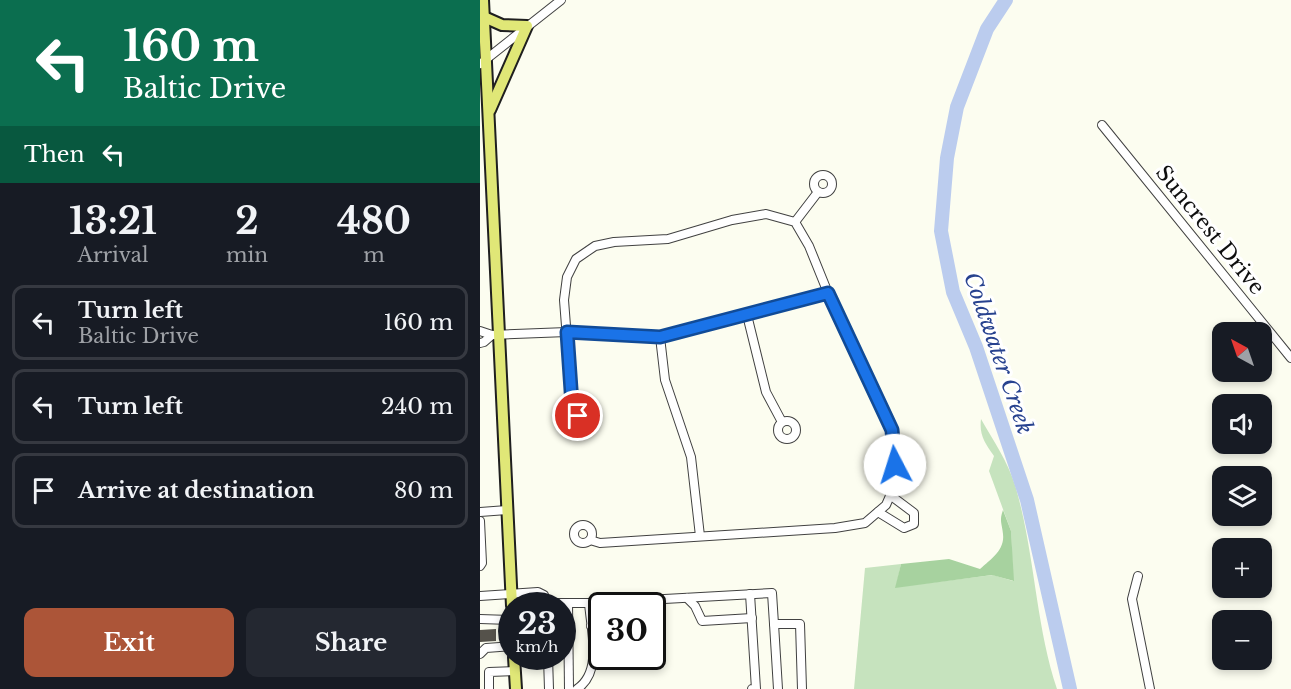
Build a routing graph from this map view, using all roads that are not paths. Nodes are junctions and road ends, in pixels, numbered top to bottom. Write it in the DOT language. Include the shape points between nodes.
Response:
graph roads {
  1 [pos="483,0"];
  2 [pos="561,0"];
  3 [pos="484,17"];
  4 [pos="527,26"];
  5 [pos="483,62"];
  6 [pos="480,105"];
  7 [pos="488,113"];
  8 [pos="1102,125"];
  9 [pos="818,192"];
  10 [pos="795,222"];
  11 [pos="828,293"];
  12 [pos="747,315"];
  13 [pos="480,330"];
  14 [pos="567,332"];
  15 [pos="495,335"];
  16 [pos="660,337"];
  17 [pos="480,343"];
  18 [pos="1291,358"];
  19 [pos="576,417"];
  20 [pos="782,422"];
  21 [pos="890,495"];
  22 [pos="507,510"];
  23 [pos="480,512"];
  24 [pos="878,512"];
  25 [pos="480,521"];
  26 [pos="700,536"];
  27 [pos="590,540"];
  28 [pos="480,566"];
  29 [pos="1138,576"];
  30 [pos="511,592"];
  31 [pos="498,594"];
  32 [pos="750,594"];
  33 [pos="480,596"];
  34 [pos="687,598"];
  35 [pos="666,599"];
  36 [pos="752,618"];
  37 [pos="480,619"];
  38 [pos="498,620"];
  39 [pos="774,624"];
  40 [pos="498,647"];
  41 [pos="480,654"];
  42 [pos="548,670"];
  43 [pos="569,670"];
  44 [pos="592,670"];
  45 [pos="515,671"];
  46 [pos="489,689"];
  47 [pos="516,689"];
  48 [pos="549,689"];
  49 [pos="569,689"];
  50 [pos="578,689"];
  51 [pos="752,689"];
  52 [pos="778,689"];
  53 [pos="802,689"];
  54 [pos="1150,689"];
  1 -- 3 [label="main road"];
  2 -- 4 [label="street"];
  3 -- 4 [label="main road" via="502,25"];
  3 -- 5 [label="main road"];
  4 -- 5 [label="street"];
  4 -- 7 [label="main road"];
  5 -- 7 [label="main road"];
  6 -- 7 [label="main road"];
  7 -- 15 [label="main road"];
  8 -- 18 [label="street, Suncrest Drive"];
  9 -- 10 [label="street"];
  10 -- 11 [label="street"];
  10 -- 14 [label="street" via="766,214 668,239 595,246 576,259 567,277"];
  11 -- 12 [label="street"];
  11 -- 21 [label="street" via="892,430 895,465"];
  12 -- 16 [label="street"];
  12 -- 20 [label="street" via="766,392"];
  13 -- 15 [label="street"];
  14 -- 15 [label="street"];
  14 -- 16 [label="street"];
  14 -- 19 [label="street"];
  15 -- 17 [label="street"];
  15 -- 22 [label="main road"];
  16 -- 26 [label="street" via="665,380 691,457"];
  21 -- 24 [label="street"];
  21 -- 24 [label="street" via="914,513 914,524 904,528"];
  22 -- 23 [label="street"];
  22 -- 30 [label="main road"];
  24 -- 26 [label="street" via="865,523 835,528"];
  25 -- 28 [label="street"];
  26 -- 27 [label="street" via="600,543"];
  29 -- 54 [label="street" via="1132,599"];
  31 -- 33 [label="street"];
  32 -- 34 [label="street"];
  32 -- 36 [label="street"];
  32 -- 39 [label="street" via="772,593"];
  34 -- 35 [label="street"];
  34 -- 36 [label="street" via="702,621"];
  36 -- 51 [label="street" via="756,689"];
  37 -- 38 [label="street"];
  39 -- 52 [label="street"];
  39 -- 53 [label="street" via="800,624"];
  40 -- 41 [label="street" via="486,648"];
  42 -- 48 [label="street"];
  43 -- 49 [label="street"];
  44 -- 50 [label="street" via="591,677"];
  45 -- 46 [label="street" via="489,672"];
  45 -- 47 [label="main road"];
}
